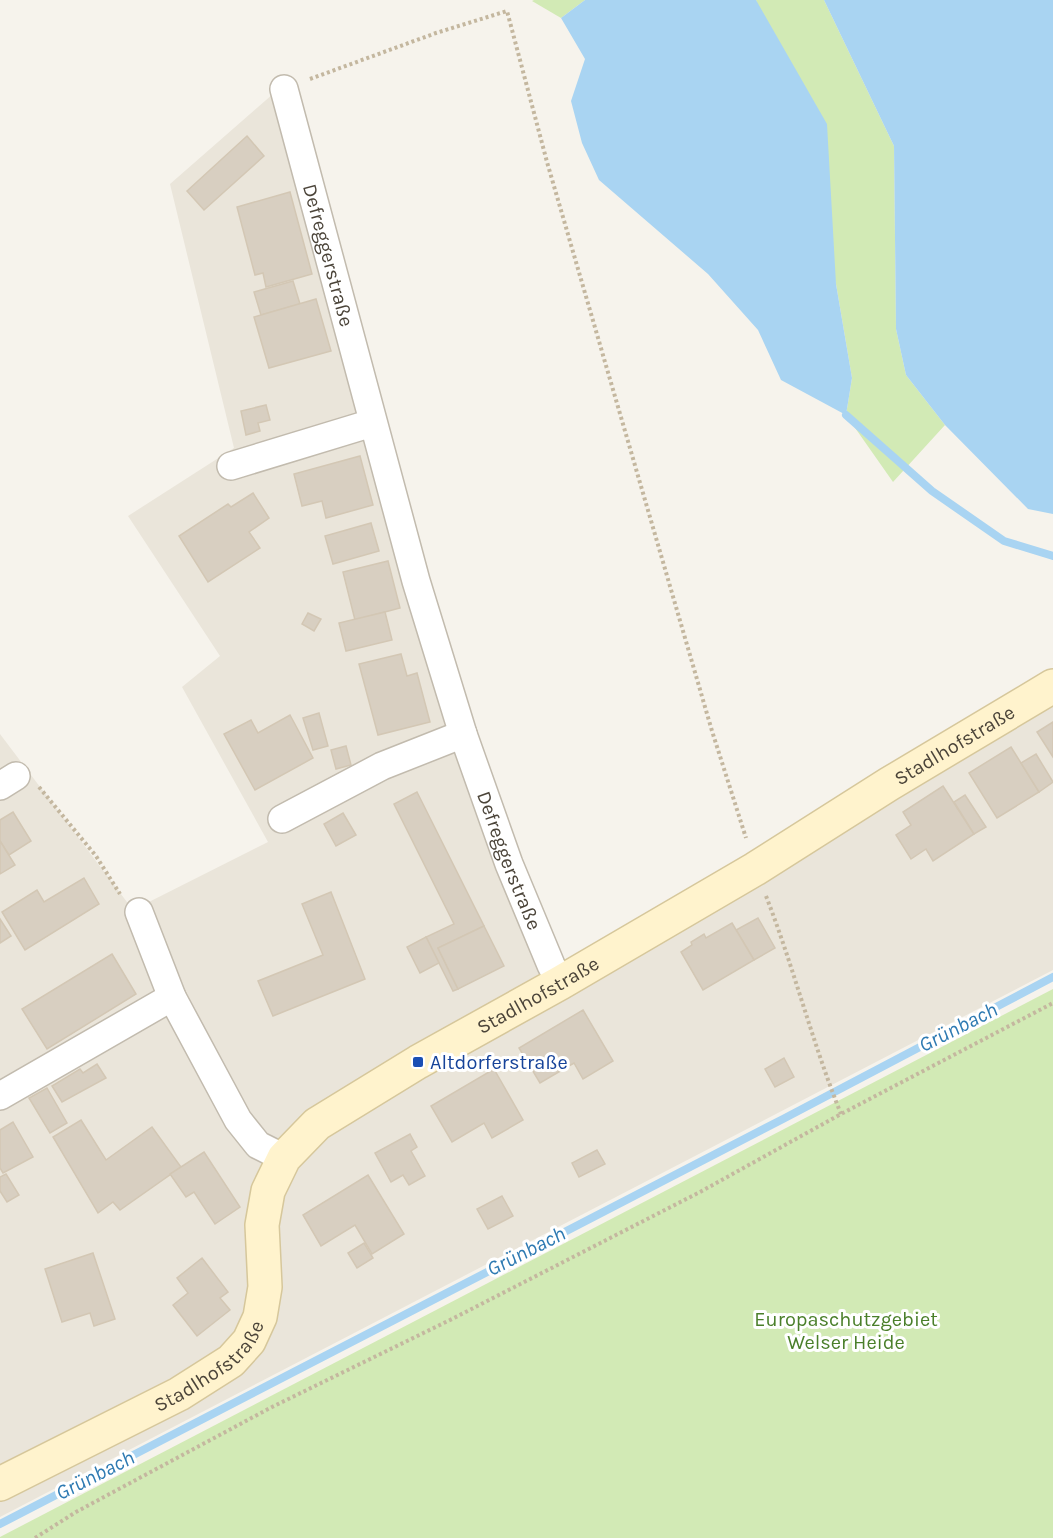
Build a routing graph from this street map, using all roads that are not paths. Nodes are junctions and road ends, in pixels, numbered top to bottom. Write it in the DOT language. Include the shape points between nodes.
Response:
graph roads {
  1 [pos="284,89"];
  2 [pos="372,423"];
  3 [pos="231,466"];
  4 [pos="1053,686"];
  5 [pos="463,734"];
  6 [pos="282,819"];
  7 [pos="139,912"];
  8 [pos="560,983"];
  9 [pos="172,997"];
  10 [pos="0,1096"];
  11 [pos="284,1158"];
  12 [pos="0,1484"];
  1 -- 2 [label="street, Defreggerstraße"];
  2 -- 3 [label="street"];
  2 -- 5 [label="street, Defreggerstraße"];
  4 -- 8 [label="street, Stadlhofstraße"];
  5 -- 6 [label="street" via="382,766"];
  5 -- 8 [label="street, Defreggerstraße" via="509,864"];
  7 -- 9 [label="street"];
  8 -- 11 [label="street, Stadlhofstraße" via="316,1124"];
  9 -- 10 [label="street"];
  9 -- 11 [label="street" via="238,1120 258,1145"];
  11 -- 12 [label="street, Stadlhofstraße" via="268,1191 262,1225 265,1287 260,1317 249,1341 231,1361 179,1394"];
}
